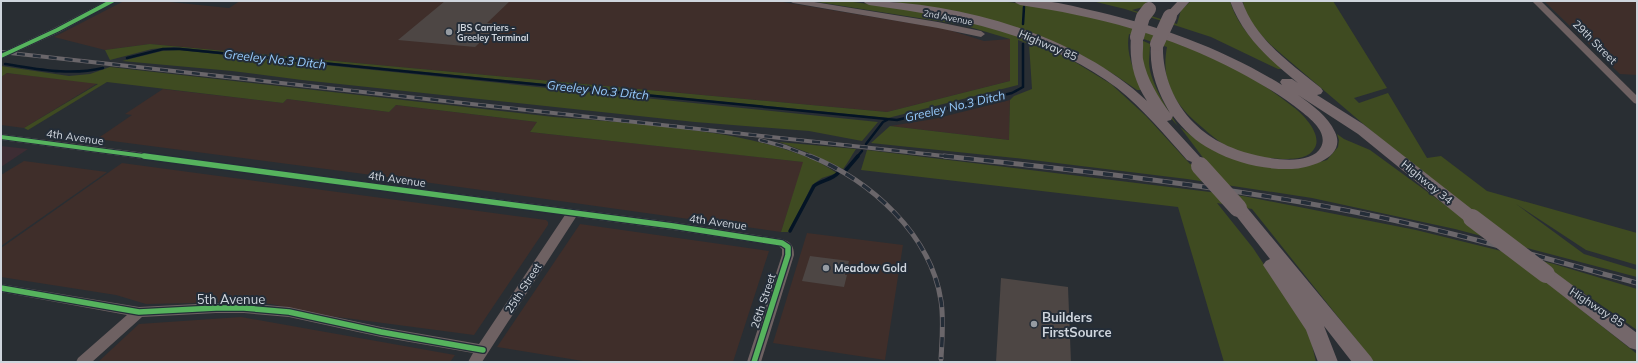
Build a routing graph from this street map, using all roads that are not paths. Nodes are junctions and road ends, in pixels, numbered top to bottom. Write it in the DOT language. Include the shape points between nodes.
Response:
graph roads {
  1 [pos="112,1"];
  2 [pos="793,1"];
  3 [pos="869,1"];
  4 [pos="1020,1"];
  5 [pos="1066,1"];
  6 [pos="1184,1"];
  7 [pos="1236,1"];
  8 [pos="1536,1"];
  9 [pos="1152,5"];
  10 [pos="57,30"];
  11 [pos="981,34"];
  12 [pos="1,56"];
  13 [pos="1,62"];
  14 [pos="1637,101"];
  15 [pos="1366,133"];
  16 [pos="1,137"];
  17 [pos="1196,161"];
  18 [pos="1238,208"];
  19 [pos="572,214"];
  20 [pos="788,247"];
  21 [pos="1551,278"];
  22 [pos="1,288"];
  23 [pos="139,312"];
  24 [pos="1637,334"];
  25 [pos="1637,343"];
  26 [pos="483,350"];
  27 [pos="83,362"];
  28 [pos="475,362"];
  29 [pos="754,362"];
  30 [pos="1328,362"];
  31 [pos="1364,362"];
  1 -- 10 [label="street"];
  2 -- 11 [label="street, 2nd Avenue" via="938,24"];
  3 -- 17 [label="highway, Highway 85" via="974,19 1063,50 1106,75 1136,98"];
  4 -- 6 [label="highway, bridge" via="1116,19 1186,42 1216,54 1269,83 1316,116 1329,136 1328,147 1323,153 1307,162 1296,164 1245,159 1207,142 1184,122 1160,80 1157,44 1164,24"];
  5 -- 15 [label="highway" via="1115,11 1204,40 1256,64"];
  7 -- 15 [label="highway, Highway 34" via="1249,28 1261,43"];
  8 -- 14 [label="street, 29th Street"];
  9 -- 17 [label="highway, bridge" via="1136,37 1136,59 1145,85"];
  10 -- 12 [label="street"];
  10 -- 13 [label="street"];
  15 -- 21 [label="highway, Highway 34, bridge"];
  16 -- 19 [label="street, 4th Avenue"];
  17 -- 18 [label="highway, bridge"];
  18 -- 30 [label="highway" via="1238,216 1316,328"];
  18 -- 31 [label="highway"];
  19 -- 20 [label="street, 4th Avenue" via="769,240 782,242"];
  19 -- 26 [label="street, 25th Street"];
  20 -- 29 [label="street, 26th Street" via="788,255"];
  21 -- 24 [label="highway, Highway 85"];
  21 -- 25 [label="highway, Highway 34"];
  22 -- 23 [label="street, 5th Avenue"];
  23 -- 26 [label="street, 5th Avenue" via="216,308 290,312 381,332"];
  23 -- 27 [label="street"];
  26 -- 28 [label="street, 25th Street"];
}
